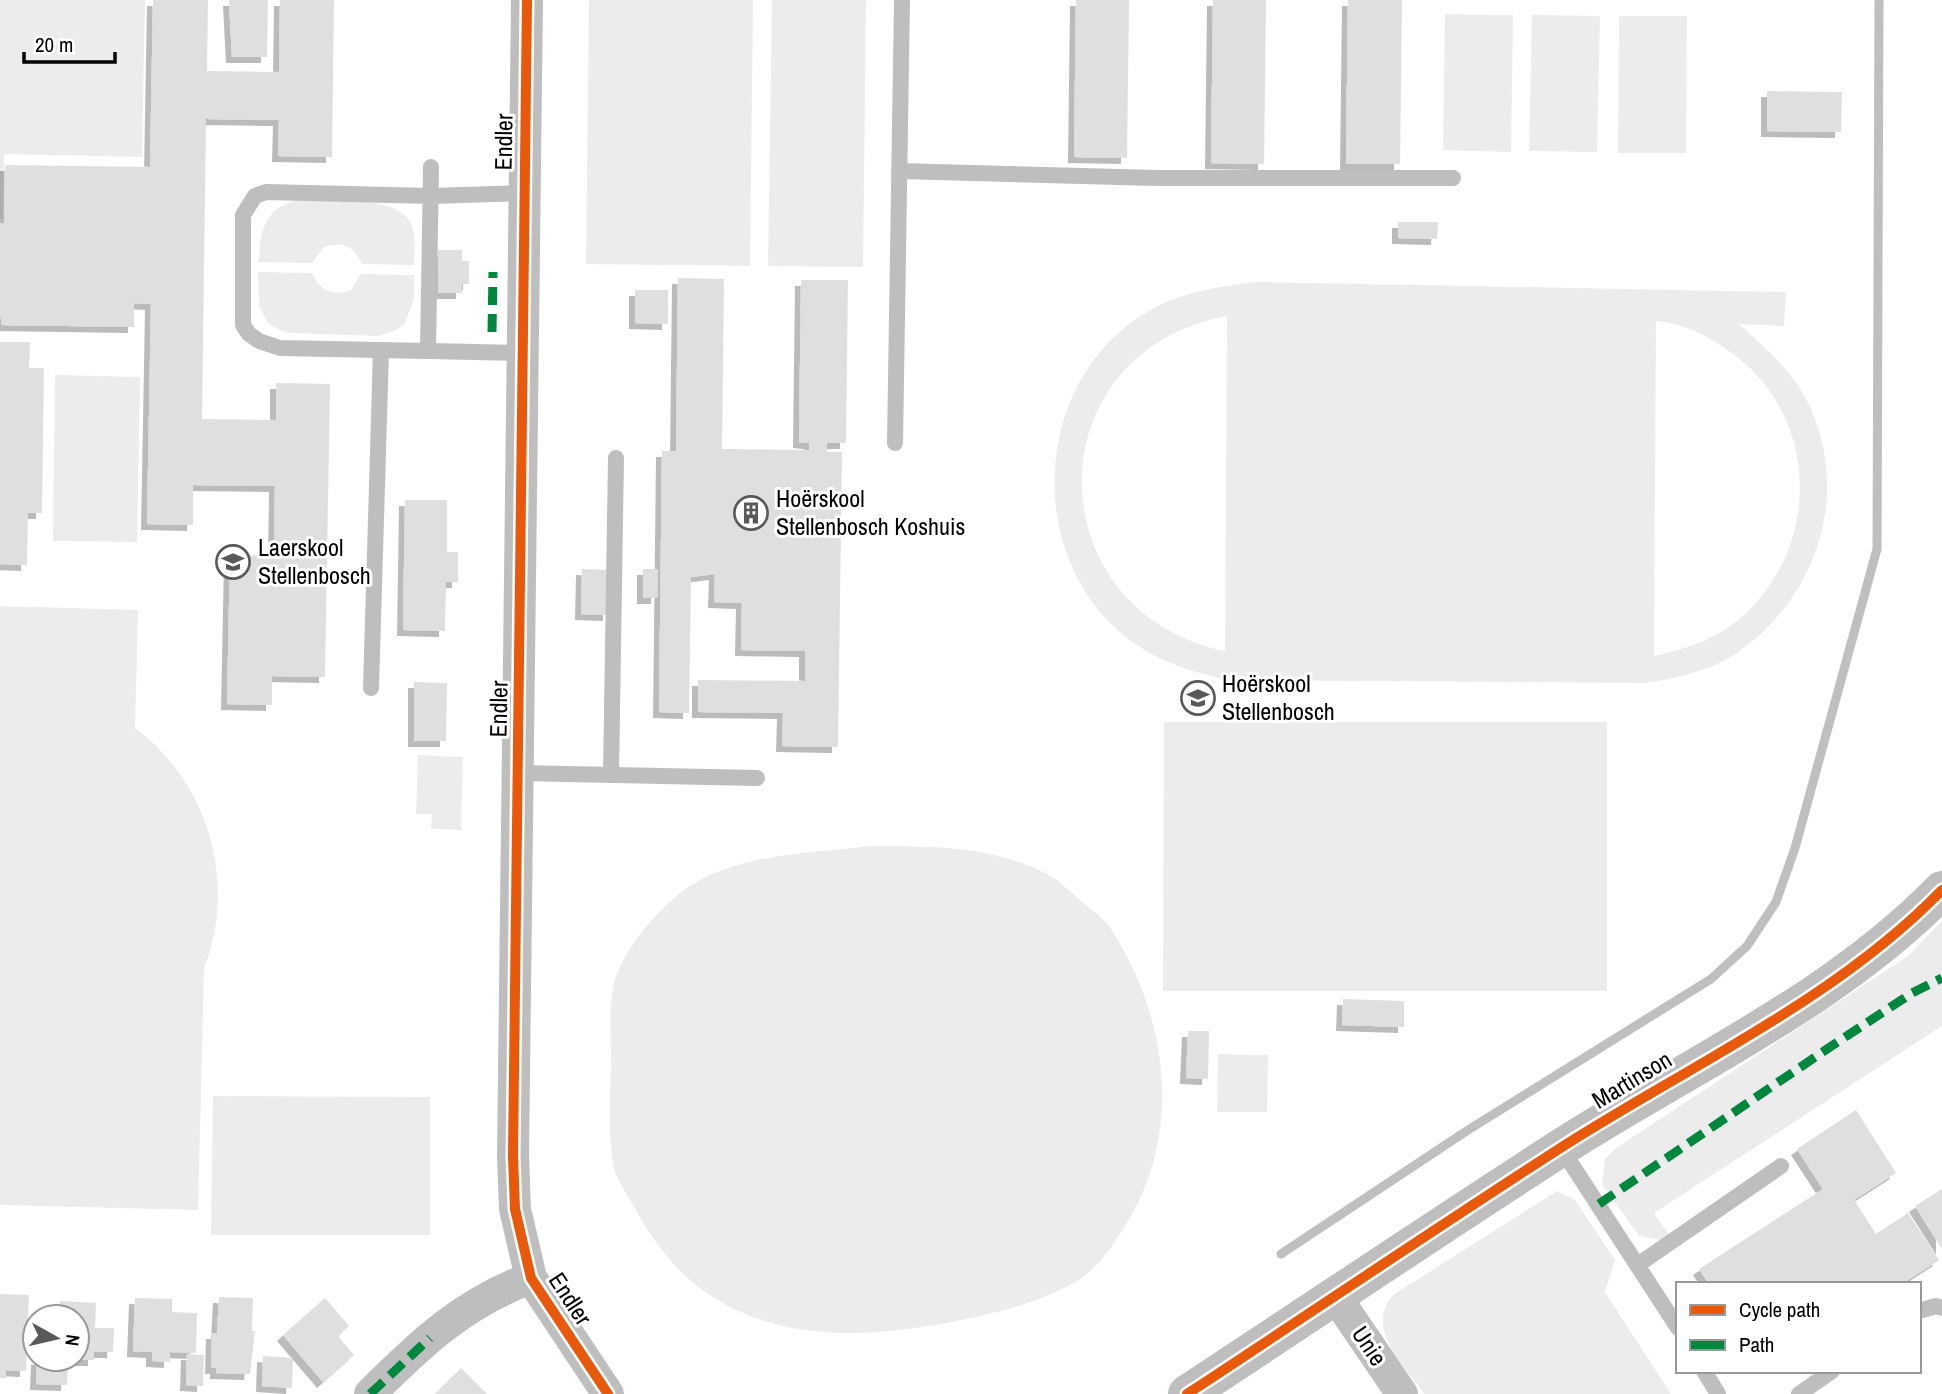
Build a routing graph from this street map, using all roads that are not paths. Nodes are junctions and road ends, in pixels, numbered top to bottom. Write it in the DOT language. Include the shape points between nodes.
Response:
graph roads {
  1 [pos="527,0"];
  2 [pos="902,0"];
  3 [pos="431,167"];
  4 [pos="899,172"];
  5 [pos="1453,178"];
  6 [pos="524,193"];
  7 [pos="431,196"];
  8 [pos="380,350"];
  9 [pos="428,351"];
  10 [pos="524,353"];
  11 [pos="895,443"];
  12 [pos="616,458"];
  13 [pos="371,688"];
  14 [pos="519,774"];
  15 [pos="611,775"];
  16 [pos="757,778"];
  17 [pos="1942,890"];
  18 [pos="1561,1148"];
  19 [pos="1781,1166"];
  20 [pos="1639,1264"];
  21 [pos="531,1278"];
  22 [pos="1336,1297"];
  23 [pos="1942,1308"];
  24 [pos="1921,1311"];
  25 [pos="1676,1325"];
  26 [pos="1705,1373"];
  27 [pos="1829,1373"];
  28 [pos="1200,1385"];
  29 [pos="370,1394"];
  30 [pos="608,1394"];
  31 [pos="1402,1394"];
  32 [pos="1718,1394"];
  33 [pos="1798,1394"];
  1 -- 6 [label="street, Endler"];
  2 -- 4 [label="lane"];
  3 -- 7 [label="lane"];
  4 -- 5 [label="lane"];
  4 -- 11 [label="lane"];
  6 -- 7 [label="lane"];
  6 -- 10 [label="street, Endler"];
  7 -- 8 [label="lane" via="266,192 255,196 243,215 241,313 249,334 280,348"];
  7 -- 9 [label="lane"];
  8 -- 9 [label="lane"];
  8 -- 13 [label="lane"];
  9 -- 10 [label="lane"];
  10 -- 14 [label="street, Endler"];
  12 -- 15 [label="lane"];
  14 -- 15 [label="lane"];
  14 -- 21 [label="street, Endler" via="513,1156 515,1209"];
  15 -- 16 [label="lane"];
  17 -- 18 [label="street, Martinson" via="1894,937 1786,1013"];
  18 -- 20 [label="lane"];
  18 -- 22 [label="street, Martinson"];
  19 -- 20 [label="lane"];
  20 -- 25 [label="lane"];
  21 -- 29 [label="street" via="497,1290 463,1310"];
  21 -- 30 [label="street, Endler"];
  22 -- 28 [label="street, Martinson"];
  22 -- 31 [label="street, Unie"];
  23 -- 24 [label="lane"];
  26 -- 32 [label="lane"];
  27 -- 33 [label="lane"];
}
